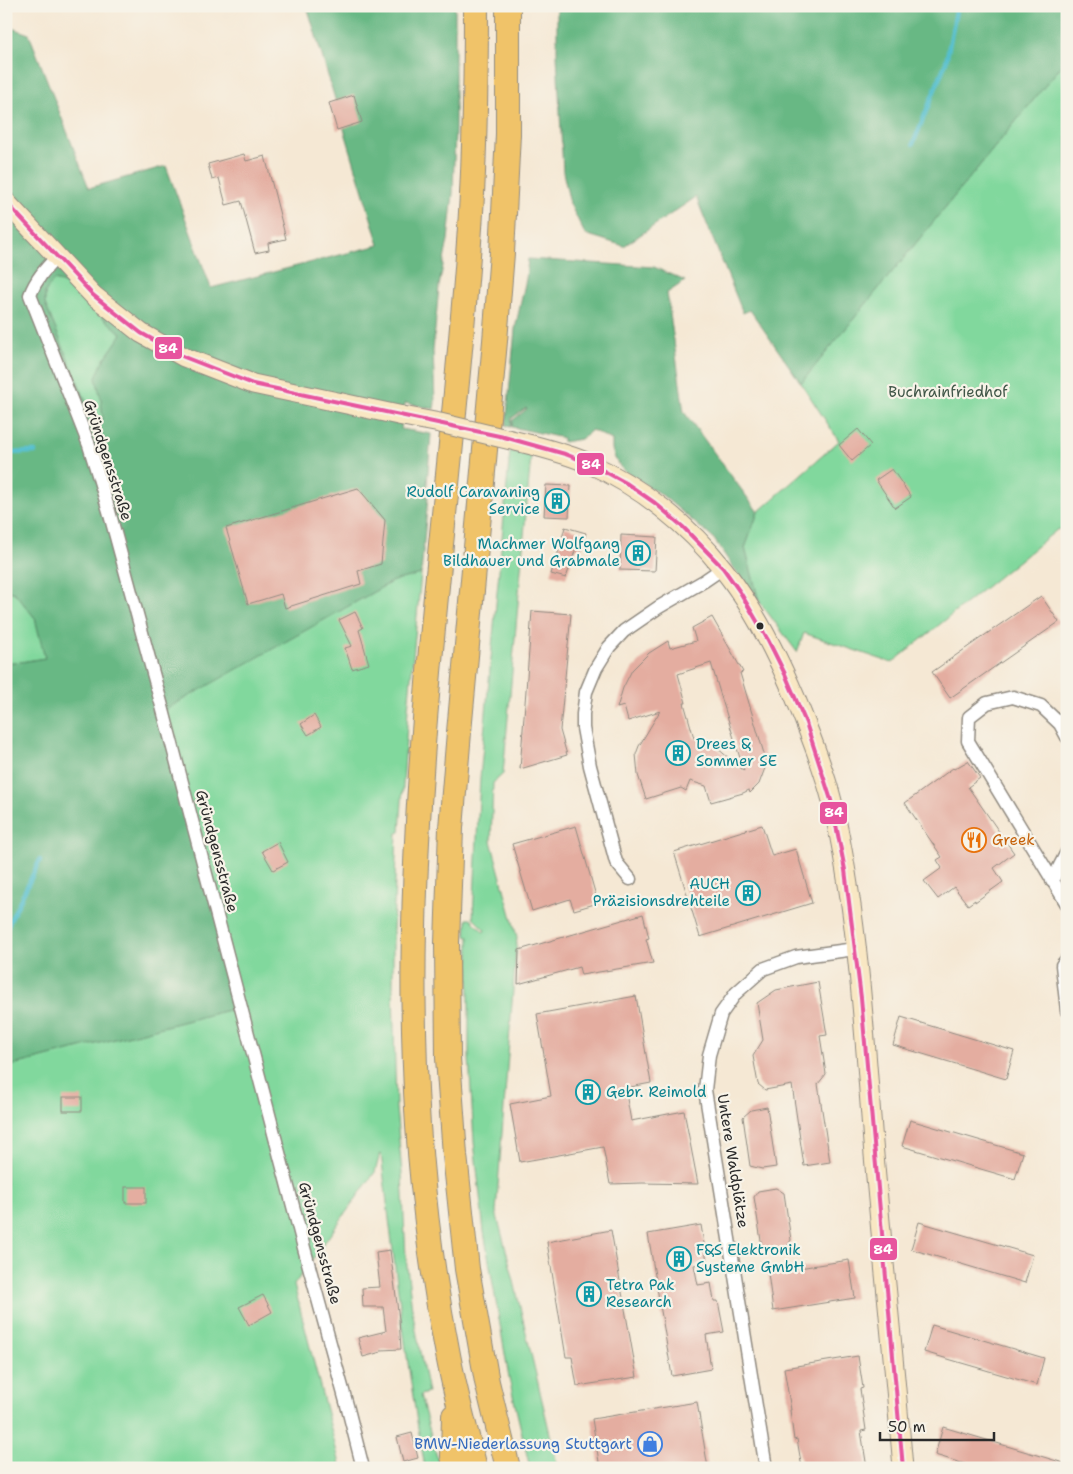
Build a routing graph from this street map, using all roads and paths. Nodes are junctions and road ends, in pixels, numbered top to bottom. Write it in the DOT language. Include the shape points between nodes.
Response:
graph roads {
  1 [pos="476,6"];
  2 [pos="508,6"];
  3 [pos="6,202"];
  4 [pos="57,258"];
  5 [pos="723,568"];
  6 [pos="1067,737"];
  7 [pos="1067,852"];
  8 [pos="630,879"];
  9 [pos="1052,881"];
  10 [pos="1067,904"];
  11 [pos="855,949"];
  12 [pos="1067,959"];
  13 [pos="1067,1011"];
  14 [pos="456,1392"];
  15 [pos="362,1468"];
  16 [pos="456,1468"];
  17 [pos="475,1468"];
  18 [pos="508,1468"];
  19 [pos="766,1468"];
  20 [pos="903,1468"];
  1 -- 14 [label="highway" via="470,239 427,695 414,944 414,1028 423,1194"];
  2 -- 18 [label="highway" via="508,134 502,252 451,828 447,944 448,1058 467,1269"];
  3 -- 4 [label="street"];
  4 -- 5 [label="street, bridge" via="93,294 135,327 184,357 253,384 440,423 565,454 590,464 656,503"];
  4 -- 15 [label="street, Gründgensstraße" via="35,282 30,295 89,445 109,510"];
  5 -- 8 [label="street" via="624,631 609,647 586,692 582,728 590,766 616,862"];
  5 -- 11 [label="street" via="785,674 823,770 845,870"];
  6 -- 9 [label="street" via="1060,724 1041,706 1013,697 987,703 969,717 968,741"];
  7 -- 9 [label="street"];
  9 -- 10 [label="street"];
  11 -- 19 [label="street, Untere Waldplätze" via="796,957 763,969 736,993 721,1014 709,1055 706,1090"];
  11 -- 20 [label="street"];
  12 -- 13 [label="street" via="1062,965"];
  14 -- 16 [label="highway" via="453,1456"];
  14 -- 17 [label="highway"];
}
